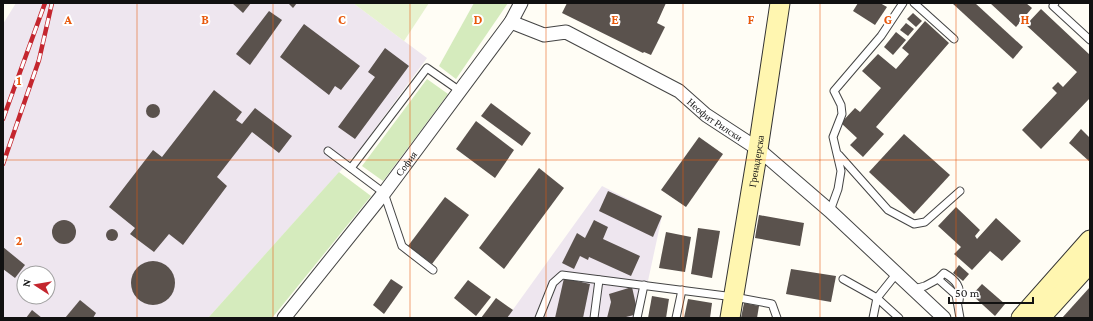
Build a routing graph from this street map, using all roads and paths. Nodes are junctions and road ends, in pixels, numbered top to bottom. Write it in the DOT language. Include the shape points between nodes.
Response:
graph roads {
  1 [pos="521,3"];
  2 [pos="780,3"];
  3 [pos="903,3"];
  4 [pos="914,3"];
  5 [pos="1053,4"];
  6 [pos="511,22"];
  7 [pos="954,39"];
  8 [pos="1090,40"];
  9 [pos="460,91"];
  10 [pos="758,149"];
  11 [pos="328,150"];
  12 [pos="838,154"];
  13 [pos="351,168"];
  14 [pos="960,191"];
  15 [pos="384,193"];
  16 [pos="830,211"];
  17 [pos="1090,240"];
  18 [pos="1090,263"];
  19 [pos="433,270"];
  20 [pos="897,273"];
  21 [pos="843,279"];
  22 [pos="599,280"];
  23 [pos="644,286"];
  24 [pos="914,289"];
  25 [pos="682,290"];
  26 [pos="734,297"];
  27 [pos="877,298"];
  28 [pos="284,318"];
  29 [pos="539,318"];
  30 [pos="594,318"];
  31 [pos="637,318"];
  32 [pos="676,318"];
  33 [pos="730,318"];
  34 [pos="776,318"];
  35 [pos="873,318"];
  36 [pos="899,318"];
  37 [pos="944,318"];
  38 [pos="960,318"];
  39 [pos="1021,318"];
  40 [pos="1040,318"];
  1 -- 6 [label="street, София"];
  2 -- 10 [label="street, Гренадерска"];
  3 -- 12 [label="lane" via="881,36 834,91 841,105 842,114 833,137"];
  4 -- 7 [label="lane"];
  5 -- 8 [label="lane"];
  6 -- 9 [label="street, София"];
  6 -- 10 [label="street, Неофит Рилски" via="544,35 566,32 679,91 706,115"];
  9 -- 13 [label="lane" via="427,68"];
  9 -- 15 [label="street, София"];
  10 -- 16 [label="street, Неофит Рилски"];
  10 -- 26 [label="street, Гренадерска"];
  11 -- 13 [label="lane"];
  12 -- 14 [label="lane" via="888,210 914,224 925,222"];
  12 -- 16 [label="lane" via="842,170"];
  13 -- 15 [label="lane"];
  15 -- 19 [label="lane" via="402,246"];
  15 -- 28 [label="street, София"];
  16 -- 20 [label="street, Неофит Рилски"];
  17 -- 39 [label="street"];
  18 -- 40 [label="street"];
  20 -- 24 [label="street, Неофит Рилски"];
  20 -- 27 [label="lane"];
  21 -- 27 [label="lane"];
  22 -- 23 [label="lane"];
  22 -- 29 [label="lane" via="562,275 553,283"];
  22 -- 30 [label="lane"];
  23 -- 25 [label="lane"];
  23 -- 31 [label="lane"];
  24 -- 37 [label="street, Неофит Рилски"];
  24 -- 38 [label="lane" via="938,279 956,295"];
  25 -- 26 [label="lane"];
  25 -- 32 [label="lane"];
  26 -- 33 [label="street, Гренадерска"];
  26 -- 34 [label="lane" via="772,304"];
  27 -- 35 [label="lane"];
  27 -- 36 [label="lane"];
}
